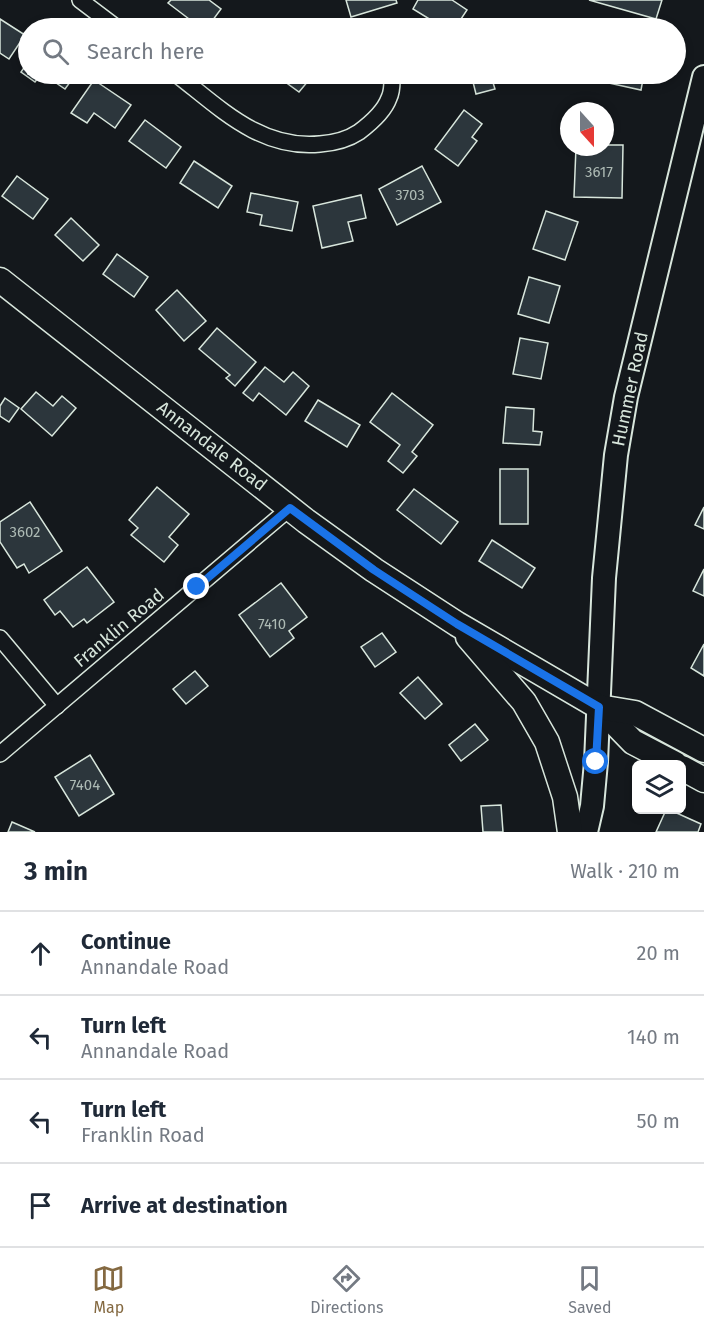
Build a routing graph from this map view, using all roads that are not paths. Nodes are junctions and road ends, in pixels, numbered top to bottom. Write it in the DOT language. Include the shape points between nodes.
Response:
graph roads {
  1 [pos="80,0"];
  2 [pos="104,18"];
  3 [pos="704,77"];
  4 [pos="189,84"];
  5 [pos="392,84"];
  6 [pos="0,280"];
  7 [pos="290,508"];
  8 [pos="457,624"];
  9 [pos="0,639"];
  10 [pos="57,706"];
  11 [pos="599,707"];
  12 [pos="704,750"];
  13 [pos="0,754"];
  14 [pos="666,760"];
  15 [pos="686,771"];
  16 [pos="704,780"];
  17 [pos="570,832"];
  18 [pos="586,832"];
  1 -- 2 [label="street"];
  3 -- 11 [label="main road, Hummer Road" via="616,455 604,578"];
  4 -- 5 [label="street" via="253,131 308,146 351,137 368,126 390,97"];
  6 -- 7 [label="main road, Annandale Road"];
  7 -- 8 [label="main road, Annandale Road"];
  7 -- 10 [label="street, Franklin Road"];
  8 -- 11 [label="main road, Annandale Road"];
  8 -- 17 [label="main road" via="524,702 547,742 565,797"];
  9 -- 10 [label="street"];
  10 -- 13 [label="street, Franklin Road"];
  11 -- 12 [label="main road" via="635,713"];
  11 -- 14 [label="main road" via="633,742"];
  11 -- 18 [label="main road" via="592,806"];
  15 -- 16 [label="main road"];
}
